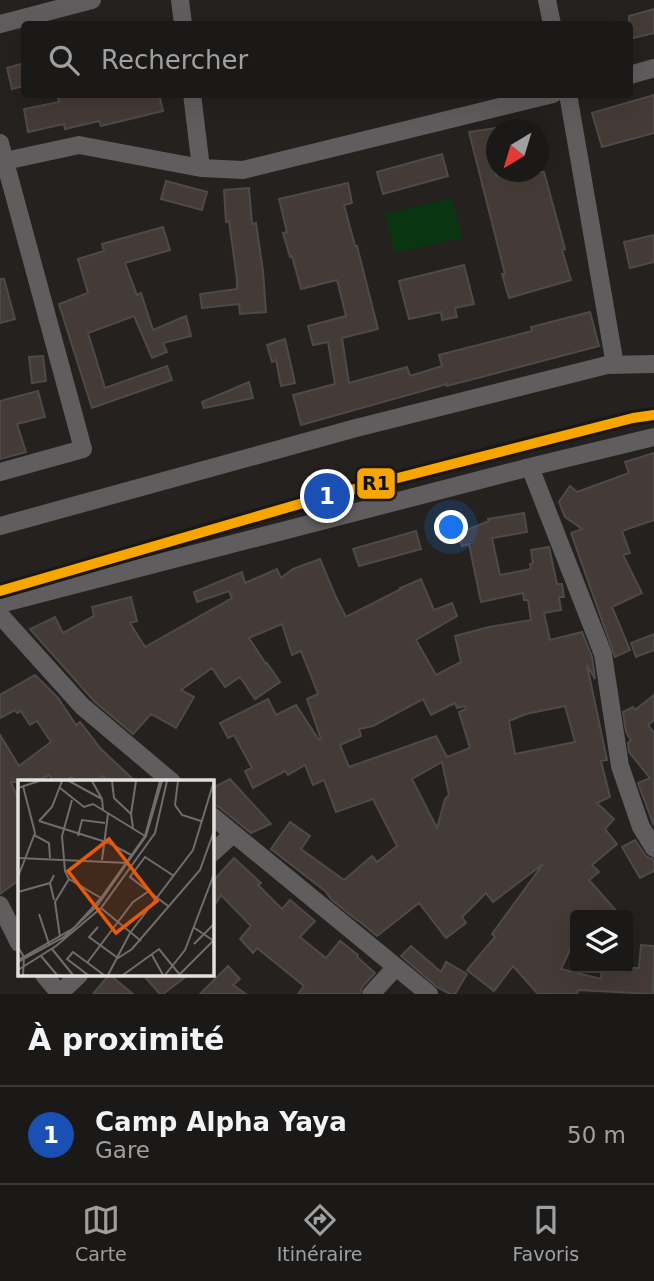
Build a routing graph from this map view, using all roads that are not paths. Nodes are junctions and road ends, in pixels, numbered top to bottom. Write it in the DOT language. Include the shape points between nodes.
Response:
graph roads {
  1 [pos="92,0"];
  2 [pos="180,0"];
  3 [pos="547,0"];
  4 [pos="183,21"];
  5 [pos="551,21"];
  6 [pos="0,24"];
  7 [pos="654,68"];
  8 [pos="633,74"];
  9 [pos="192,98"];
  10 [pos="537,98"];
  11 [pos="569,98"];
  12 [pos="2,152"];
  13 [pos="201,168"];
  14 [pos="654,364"];
  15 [pos="615,365"];
  16 [pos="654,437"];
  17 [pos="530,467"];
  18 [pos="0,472"];
  19 [pos="0,526"];
  20 [pos="0,604"];
  21 [pos="0,615"];
  22 [pos="170,780"];
  23 [pos="214,818"];
  24 [pos="233,834"];
  25 [pos="654,848"];
  26 [pos="214,851"];
  27 [pos="0,905"];
  28 [pos="18,941"];
  29 [pos="396,967"];
  30 [pos="45,976"];
  31 [pos="78,976"];
  32 [pos="59,994"];
  33 [pos="371,994"];
  34 [pos="429,994"];
  1 -- 6 [label="street"];
  2 -- 4 [label="street"];
  3 -- 5 [label="street"];
  7 -- 8 [label="street"];
  9 -- 13 [label="street"];
  10 -- 13 [label="street" via="243,170"];
  11 -- 15 [label="street"];
  12 -- 13 [label="street" via="79,145"];
  12 -- 18 [label="street" via="83,449"];
  14 -- 15 [label="street"];
  15 -- 19 [label="street" via="356,428"];
  16 -- 17 [label="street"];
  17 -- 20 [label="street"];
  17 -- 25 [label="street" via="603,654 620,766 641,827"];
  21 -- 22 [label="street" via="82,706"];
  23 -- 24 [label="street"];
  24 -- 26 [label="street"];
  24 -- 29 [label="street"];
  27 -- 28 [label="street"];
  29 -- 33 [label="street"];
  29 -- 34 [label="street"];
  30 -- 32 [label="street"];
  31 -- 32 [label="street"];
}
